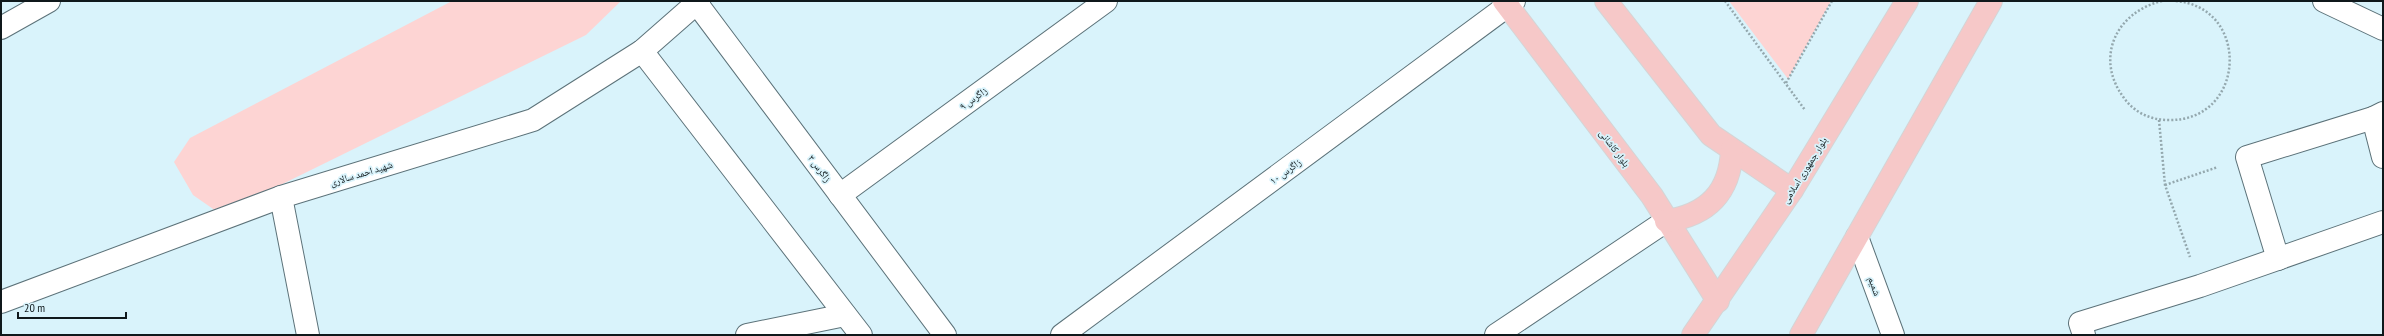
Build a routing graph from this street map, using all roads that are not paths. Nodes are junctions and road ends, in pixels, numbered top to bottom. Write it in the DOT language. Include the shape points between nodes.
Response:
graph roads {
  1 [pos="49,1"];
  2 [pos="1106,1"];
  3 [pos="1606,1"];
  4 [pos="1907,1"];
  5 [pos="1991,1"];
  6 [pos="697,2"];
  7 [pos="1508,3"];
  8 [pos="2332,3"];
  9 [pos="1,28"];
  10 [pos="2383,29"];
  11 [pos="642,51"];
  12 [pos="2378,116"];
  13 [pos="1732,150"];
  14 [pos="2383,157"];
  15 [pos="1792,190"];
  16 [pos="840,195"];
  17 [pos="281,197"];
  18 [pos="1666,221"];
  19 [pos="2383,222"];
  20 [pos="1857,237"];
  21 [pos="2278,259"];
  22 [pos="1718,301"];
  23 [pos="1,302"];
  24 [pos="845,315"];
  25 [pos="308,335"];
  26 [pos="748,335"];
  27 [pos="861,335"];
  28 [pos="945,335"];
  29 [pos="1062,335"];
  30 [pos="1496,335"];
  31 [pos="1693,335"];
  32 [pos="1801,335"];
  33 [pos="1893,335"];
  34 [pos="2084,335"];
  1 -- 9 [label="street"];
  2 -- 16 [label="street, زاگرس ۹"];
  3 -- 13 [label="main road" via="1711,136"];
  4 -- 15 [label="main road, بلوار جمهوری اسلامی"];
  5 -- 20 [label="main road"];
  6 -- 11 [label="street, شهید احمد سالاری"];
  6 -- 16 [label="street, زاگرس ۲"];
  7 -- 18 [label="main road, بلوار کاشانی" via="1652,196"];
  7 -- 29 [label="street, زاگرس ۱۰"];
  8 -- 10 [label="street"];
  11 -- 17 [label="street, شهید احمد سالاری" via="534,120"];
  11 -- 24 [label="street"];
  12 -- 14 [label="street"];
  12 -- 21 [label="street" via="2247,157"];
  13 -- 15 [label="main road"];
  13 -- 18 [label="main road" via="1731,168 1725,185 1714,200 1700,211 1684,218"];
  15 -- 22 [label="main road, بلوار جمهوری اسلامی"];
  16 -- 28 [label="street, زاگرس ۲"];
  17 -- 23 [label="street, شهید احمد سالاری"];
  17 -- 25 [label="street"];
  18 -- 22 [label="main road, بلوار کاشانی"];
  18 -- 30 [label="street"];
  19 -- 21 [label="street"];
  20 -- 32 [label="main road"];
  20 -- 33 [label="street, شمیم"];
  21 -- 34 [label="street" via="2080,323"];
  22 -- 31 [label="main road, بلوار جمهوری اسلامی"];
  24 -- 26 [label="street"];
  24 -- 27 [label="street"];
}
